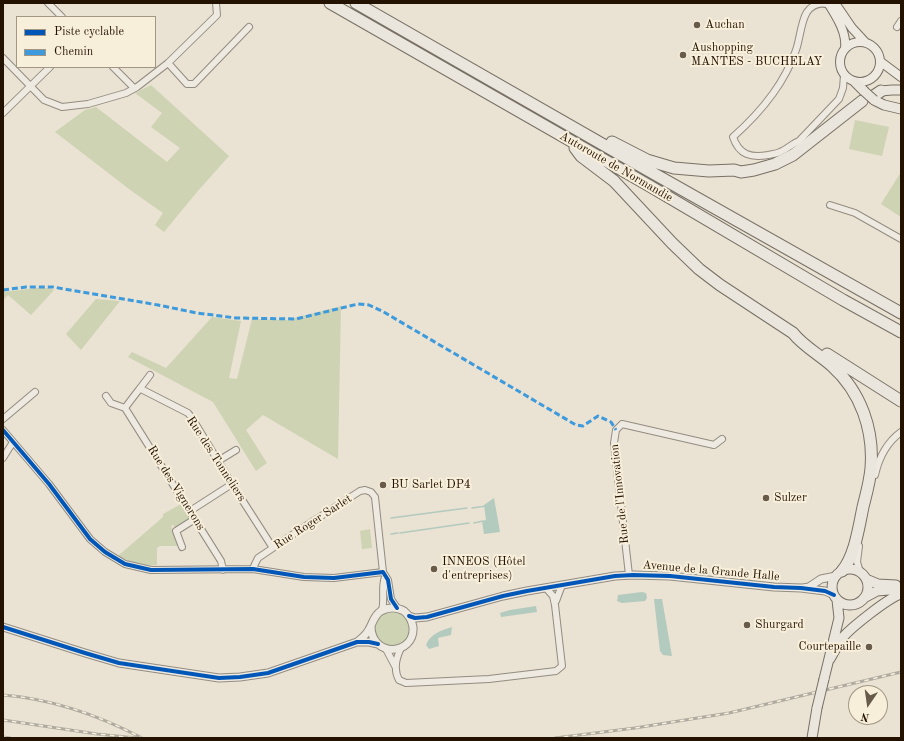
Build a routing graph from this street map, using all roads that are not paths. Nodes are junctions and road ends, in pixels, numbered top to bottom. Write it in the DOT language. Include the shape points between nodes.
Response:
graph roads {
  1 [pos="48,3"];
  2 [pos="216,3"];
  3 [pos="330,3"];
  4 [pos="356,3"];
  5 [pos="830,4"];
  6 [pos="61,16"];
  7 [pos="901,21"];
  8 [pos="249,27"];
  9 [pos="897,27"];
  10 [pos="865,42"];
  11 [pos="845,48"];
  12 [pos="3,58"];
  13 [pos="881,62"];
  14 [pos="168,63"];
  15 [pos="49,68"];
  16 [pos="114,68"];
  17 [pos="844,75"];
  18 [pos="901,77"];
  19 [pos="855,82"];
  20 [pos="30,86"];
  21 [pos="134,88"];
  22 [pos="901,90"];
  23 [pos="871,96"];
  24 [pos="901,109"];
  25 [pos="3,113"];
  26 [pos="584,133"];
  27 [pos="799,141"];
  28 [pos="572,142"];
  29 [pos="734,170"];
  30 [pos="830,205"];
  31 [pos="901,239"];
  32 [pos="901,313"];
  33 [pos="901,332"];
  34 [pos="793,333"];
  35 [pos="150,375"];
  36 [pos="141,389"];
  37 [pos="35,392"];
  38 [pos="106,396"];
  39 [pos="901,401"];
  40 [pos="125,408"];
  41 [pos="3,419"];
  42 [pos="3,430"];
  43 [pos="901,432"];
  44 [pos="722,439"];
  45 [pos="13,442"];
  46 [pos="236,450"];
  47 [pos="3,458"];
  48 [pos="218,461"];
  49 [pos="232,484"];
  50 [pos="190,511"];
  51 [pos="195,519"];
  52 [pos="182,547"];
  53 [pos="273,548"];
  54 [pos="253,569"];
  55 [pos="223,570"];
  56 [pos="839,573"];
  57 [pos="384,574"];
  58 [pos="629,575"];
  59 [pos="863,576"];
  60 [pos="562,585"];
  61 [pos="901,585"];
  62 [pos="546,588"];
  63 [pos="801,588"];
  64 [pos="901,589"];
  65 [pos="901,594"];
  66 [pos="836,597"];
  67 [pos="864,598"];
  68 [pos="855,604"];
  69 [pos="556,605"];
  70 [pos="397,608"];
  71 [pos="382,610"];
  72 [pos="409,616"];
  73 [pos="427,617"];
  74 [pos="371,626"];
  75 [pos="3,627"];
  76 [pos="413,632"];
  77 [pos="835,637"];
  78 [pos="357,642"];
  79 [pos="378,644"];
  80 [pos="401,648"];
  81 [pos="386,649"];
  82 [pos="830,659"];
  83 [pos="396,667"];
  84 [pos="812,735"];
  1 -- 6 [label="street"];
  2 -- 14 [label="street" via="217,15"];
  3 -- 28 [label="highway, Autoroute de Normandie"];
  4 -- 26 [label="highway, Autoroute de Normandie"];
  5 -- 10 [label="main road"];
  5 -- 11 [label="main road" via="844,35"];
  5 -- 27 [label="street" via="818,4 807,12 796,50 783,80 760,111 733,137 740,150 750,156 776,154"];
  7 -- 9 [label="street"];
  8 -- 14 [label="street" via="194,84 187,84"];
  10 -- 11 [label="main road" via="856,42"];
  10 -- 13 [label="main road" via="875,48"];
  11 -- 17 [label="main road" via="839,63"];
  12 -- 20 [label="street"];
  13 -- 18 [label="main road"];
  13 -- 19 [label="main road" via="873,78"];
  14 -- 21 [label="street"];
  15 -- 20 [label="street"];
  16 -- 21 [label="street"];
  17 -- 19 [label="main road"];
  17 -- 27 [label="street" via="841,96 835,105"];
  19 -- 23 [label="main road"];
  20 -- 21 [label="street" via="44,100 62,107 88,104 126,93"];
  20 -- 25 [label="street"];
  22 -- 23 [label="main road"];
  23 -- 24 [label="main road" via="884,106"];
  23 -- 29 [label="highway" via="788,158 754,170"];
  26 -- 29 [label="highway" via="592,131 660,165 692,170"];
  26 -- 32 [label="highway, Autoroute de Normandie"];
  27 -- 29 [label="highway" via="780,157 754,167"];
  28 -- 33 [label="highway, Autoroute de Normandie"];
  28 -- 34 [label="highway" via="581,156 614,181 672,244 699,269"];
  30 -- 31 [label="street" via="855,213"];
  34 -- 39 [label="highway"];
  34 -- 56 [label="highway" via="798,340 834,367 847,383 859,400 868,426 871,458 869,481 855,544 847,565"];
  35 -- 36 [label="street"];
  36 -- 40 [label="street"];
  36 -- 48 [label="street, Rue des Tonneliers" via="188,413"];
  37 -- 41 [label="street"];
  38 -- 40 [label="street" via="111,403"];
  40 -- 50 [label="street, Rue des Vignerons"];
  42 -- 45 [label="street"];
  43 -- 59 [label="street" via="880,456 858,554 857,562"];
  44 -- 58 [label="street, Rue de l'Innovation" via="714,445 622,424 616,430 614,443"];
  45 -- 47 [label="street"];
  45 -- 55 [label="street" via="51,486 87,536 117,560 151,570"];
  46 -- 48 [label="street"];
  48 -- 49 [label="street, Rue des Tonneliers"];
  49 -- 50 [label="street"];
  49 -- 53 [label="street, Rue des Tonneliers"];
  50 -- 51 [label="street, Rue des Vignerons"];
  51 -- 52 [label="street" via="176,531"];
  51 -- 55 [label="street, Rue des Vignerons" via="221,561"];
  53 -- 54 [label="street, Rue Roger Sarlet" via="258,558"];
  53 -- 57 [label="street, Rue Roger Sarlet" via="364,490 371,492 374,497"];
  54 -- 55 [label="street"];
  54 -- 57 [label="street" via="304,577 334,578"];
  56 -- 59 [label="main road" via="850,569"];
  56 -- 63 [label="street"];
  56 -- 66 [label="main road" via="832,586"];
  57 -- 70 [label="street" via="388,580 391,599"];
  57 -- 71 [label="street"];
  58 -- 60 [label="street, Avenue de la Grande Halle"];
  58 -- 63 [label="street, Avenue de la Grande Halle" via="650,574"];
  59 -- 61 [label="main road" via="882,584"];
  59 -- 67 [label="main road" via="867,590"];
  60 -- 62 [label="street, Avenue de la Grande Halle"];
  60 -- 69 [label="street" via="556,598"];
  62 -- 69 [label="street"];
  62 -- 73 [label="street, Avenue de la Grande Halle" via="503,596"];
  63 -- 66 [label="street, Avenue de la Grande Halle" via="825,591"];
  64 -- 67 [label="main road" via="877,591"];
  65 -- 82 [label="main road" via="861,621 843,637"];
  66 -- 68 [label="main road" via="846,604"];
  66 -- 77 [label="main road" via="839,614"];
  67 -- 68 [label="main road"];
  68 -- 77 [label="main road" via="845,616"];
  69 -- 83 [label="street" via="563,663 556,671 489,679 406,683 399,680"];
  70 -- 71 [label="street"];
  70 -- 72 [label="street"];
  71 -- 74 [label="street" via="374,617"];
  72 -- 73 [label="street, Avenue de la Grande Halle"];
  72 -- 76 [label="street"];
  73 -- 76 [label="street" via="417,624"];
  74 -- 78 [label="street"];
  74 -- 79 [label="street" via="372,637"];
  75 -- 78 [label="street" via="119,663 219,678 268,672"];
  76 -- 80 [label="street" via="409,641"];
  77 -- 82 [label="main road"];
  78 -- 79 [label="street"];
  79 -- 81 [label="street"];
  80 -- 81 [label="street"];
  80 -- 83 [label="street" via="396,658"];
  81 -- 83 [label="street"];
  82 -- 84 [label="main road, bridge"];
}
